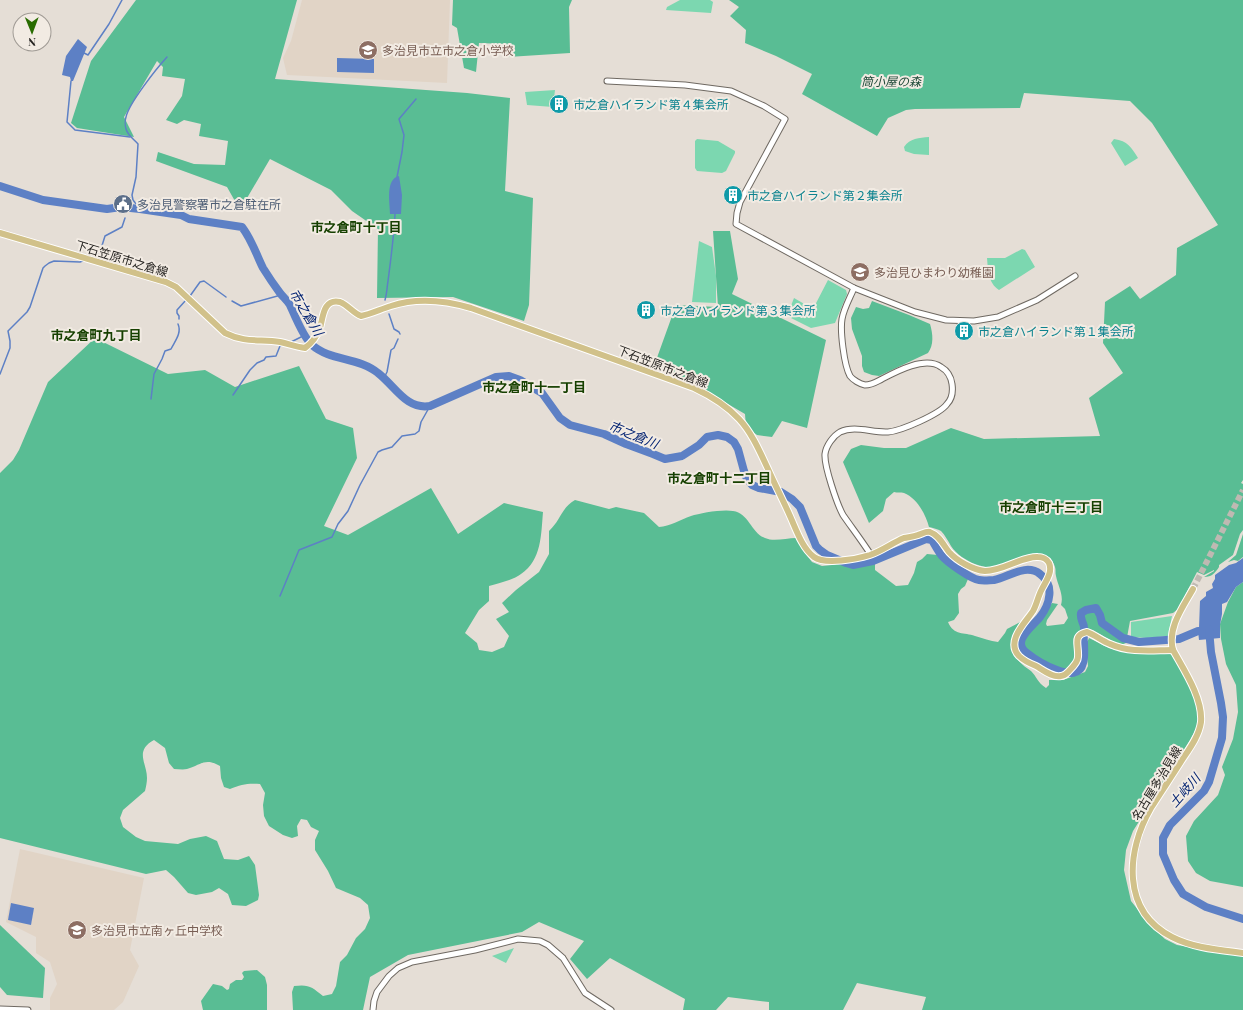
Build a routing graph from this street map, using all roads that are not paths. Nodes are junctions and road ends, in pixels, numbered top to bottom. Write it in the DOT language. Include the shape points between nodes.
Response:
graph roads {
  1 [pos="607,81"];
  2 [pos="0,233"];
  3 [pos="1076,276"];
  4 [pos="854,288"];
  5 [pos="871,555"];
  6 [pos="1193,589"];
  7 [pos="1172,647"];
  8 [pos="1243,953"];
  9 [pos="0,1009"];
  10 [pos="28,1010"];
  11 [pos="373,1010"];
  12 [pos="611,1010"];
  1 -- 4 [label="street" via="685,85 731,91 785,119 740,202 736,224"];
  2 -- 5 [label="main road, 下石笠原市之倉線" via="171,284 218,328 233,337 247,341 282,343 305,348 316,337 326,306 336,301 361,316 392,305 438,300 471,308 694,388 730,410 749,431 800,538 812,556 825,562"];
  3 -- 4 [label="street" via="1021,308 998,317 974,321 946,320 928,316"];
  4 -- 5 [label="street" via="845,307 841,328 850,377 865,385 873,384 911,366 928,362 944,368 950,375 952,385 952,397 939,412 899,430 847,430 839,433 828,445 825,454 827,467 839,505"];
  5 -- 7 [label="main road, 下石笠原市之倉線" via="904,538 931,532 955,557 984,571 1039,556 1046,559 1049,563 1049,575 1037,596 1033,612 1020,629 1015,646 1019,656 1058,677 1071,670 1077,661 1078,638 1082,633 1088,632 1109,644 1128,649"];
  6 -- 7 [label="main road, 名古屋多治見線" via="1174,624"];
  7 -- 8 [label="main road, 名古屋多治見線" via="1198,700 1201,722 1196,738 1151,808 1140,833 1132,862 1136,893 1152,923 1171,937 1191,944"];
  9 -- 10 [label="street"];
  11 -- 12 [label="street" via="377,992 398,968 412,962 518,939 540,941 548,945 563,958 585,993"];
}
